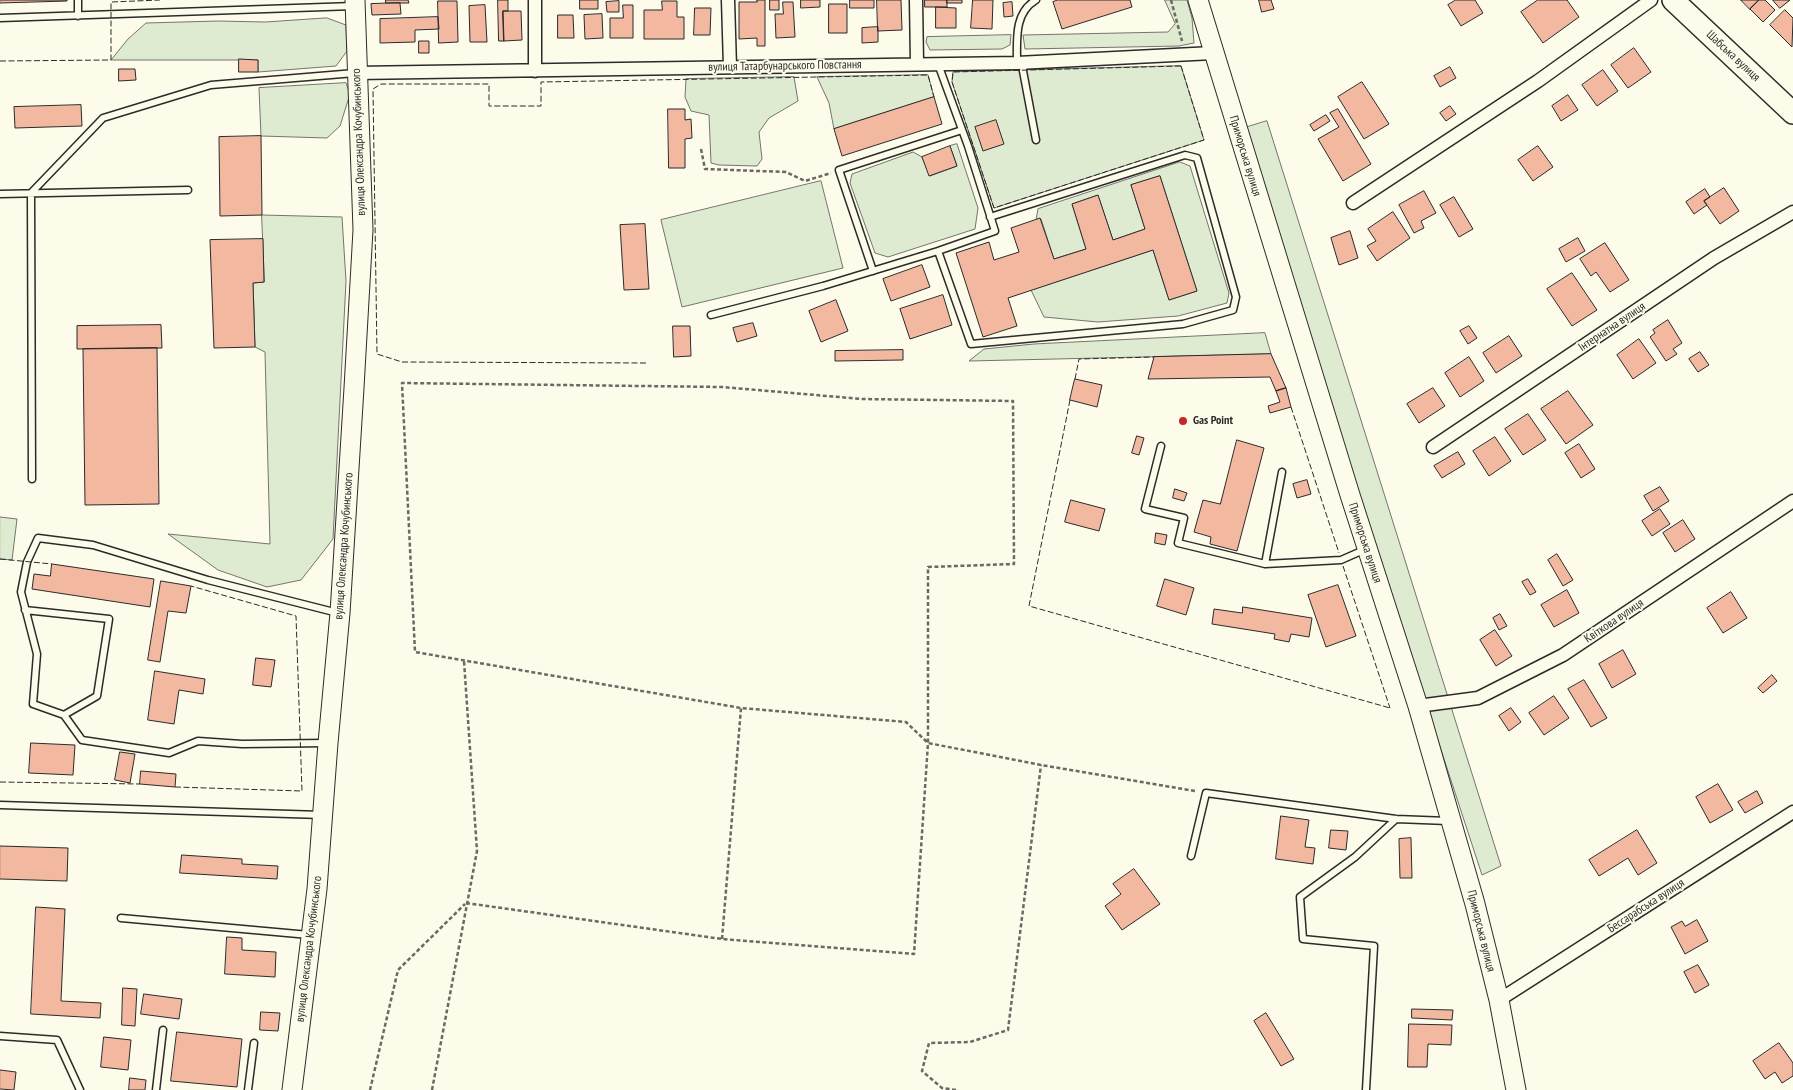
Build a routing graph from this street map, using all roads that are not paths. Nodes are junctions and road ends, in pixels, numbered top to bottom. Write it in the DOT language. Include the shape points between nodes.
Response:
graph roads {
  1 [pos="78,0"];
  2 [pos="535,0"];
  3 [pos="728,0"];
  4 [pos="916,0"];
  5 [pos="1036,0"];
  6 [pos="1198,0"];
  7 [pos="1650,0"];
  8 [pos="1673,0"];
  9 [pos="355,3"];
  10 [pos="78,16"];
  11 [pos="0,18"];
  12 [pos="1213,53"];
  13 [pos="1021,62"];
  14 [pos="917,63"];
  15 [pos="938,63"];
  16 [pos="730,67"];
  17 [pos="536,71"];
  18 [pos="356,73"];
  19 [pos="1793,113"];
  20 [pos="962,130"];
  21 [pos="1036,140"];
  22 [pos="188,190"];
  23 [pos="32,193"];
  24 [pos="0,194"];
  25 [pos="1353,203"];
  26 [pos="1793,212"];
  27 [pos="990,217"];
  28 [pos="938,251"];
  29 [pos="873,271"];
  30 [pos="711,315"];
  31 [pos="1161,446"];
  32 [pos="1433,446"];
  33 [pos="1282,472"];
  34 [pos="32,479"];
  35 [pos="1793,501"];
  36 [pos="1367,549"];
  37 [pos="1265,564"];
  38 [pos="26,610"];
  39 [pos="340,613"];
  40 [pos="1418,706"];
  41 [pos="64,715"];
  42 [pos="328,743"];
  43 [pos="0,805"];
  44 [pos="1793,812"];
  45 [pos="323,815"];
  46 [pos="1396,819"];
  47 [pos="1452,822"];
  48 [pos="1191,856"];
  49 [pos="121,918"];
  50 [pos="312,936"];
  51 [pos="1499,1000"];
  52 [pos="163,1030"];
  53 [pos="0,1036"];
  54 [pos="254,1043"];
  55 [pos="80,1090"];
  56 [pos="156,1090"];
  57 [pos="248,1090"];
  58 [pos="292,1090"];
  59 [pos="1366,1090"];
  60 [pos="1516,1090"];
  1 -- 10 [label="lane"];
  2 -- 17 [label="street"];
  3 -- 16 [label="street"];
  4 -- 14 [label="street"];
  5 -- 13 [label="lane" via="1027,6 1018,25"];
  6 -- 12 [label="street, Приморська вулиця"];
  7 -- 25 [label="street" via="1538,81"];
  8 -- 19 [label="main road, Шабська вулиця"];
  9 -- 10 [label="lane"];
  9 -- 18 [label="street, вулиця Олександра Кочубинського"];
  10 -- 11 [label="lane"];
  12 -- 13 [label="street, вулиця Татарбунарського Повстання"];
  12 -- 36 [label="street, Приморська вулиця"];
  13 -- 15 [label="street, вулиця Татарбунарського Повстання"];
  13 -- 21 [label="lane"];
  14 -- 15 [label="street, вулиця Татарбунарського Повстання"];
  14 -- 16 [label="street, вулиця Татарбунарського Повстання"];
  15 -- 20 [label="lane"];
  16 -- 17 [label="street, вулиця Татарбунарського Повстання"];
  17 -- 18 [label="street, вулиця Татарбунарського Повстання"];
  18 -- 23 [label="lane" via="211,85 103,118"];
  18 -- 39 [label="street, вулиця Олександра Кочубинського" via="363,230"];
  20 -- 27 [label="lane"];
  20 -- 29 [label="lane" via="839,170"];
  22 -- 23 [label="lane"];
  23 -- 24 [label="lane"];
  23 -- 34 [label="lane"];
  26 -- 32 [label="street, Інтернатна вулиця" via="1714,258"];
  27 -- 28 [label="lane" via="996,231"];
  27 -- 28 [label="lane" via="1185,155 1197,158 1236,297 1233,310 1183,324 971,344"];
  28 -- 29 [label="lane"];
  29 -- 30 [label="lane"];
  31 -- 37 [label="lane" via="1145,508 1184,518 1178,543"];
  33 -- 37 [label="lane"];
  35 -- 40 [label="street, Квіткова вулиця" via="1563,655 1478,698"];
  36 -- 37 [label="lane" via="1341,560"];
  36 -- 40 [label="street, Приморська вулиця"];
  38 -- 39 [label="lane" via="21,592 38,538 93,544 208,580"];
  38 -- 41 [label="lane" via="37,654 33,704"];
  38 -- 41 [label="lane" via="109,619 97,696"];
  39 -- 42 [label="street, вулиця Олександра Кочубинського"];
  40 -- 47 [label="street, Приморська вулиця"];
  41 -- 42 [label="lane" via="82,740 169,753 198,741"];
  42 -- 45 [label="street, вулиця Олександра Кочубинського"];
  43 -- 45 [label="lane"];
  44 -- 51 [label="street, Бессарабська вулиця"];
  45 -- 50 [label="street, вулиця Олександра Кочубинського"];
  46 -- 47 [label="lane"];
  46 -- 48 [label="lane" via="1206,793"];
  46 -- 59 [label="lane" via="1355,857 1300,897 1303,938 1374,946"];
  47 -- 51 [label="street, Приморська вулиця"];
  49 -- 50 [label="lane"];
  50 -- 58 [label="street, вулиця Олександра Кочубинського"];
  51 -- 60 [label="street, Приморська вулиця"];
  52 -- 56 [label="lane"];
  53 -- 55 [label="lane" via="57,1040"];
  54 -- 57 [label="lane"];
}
